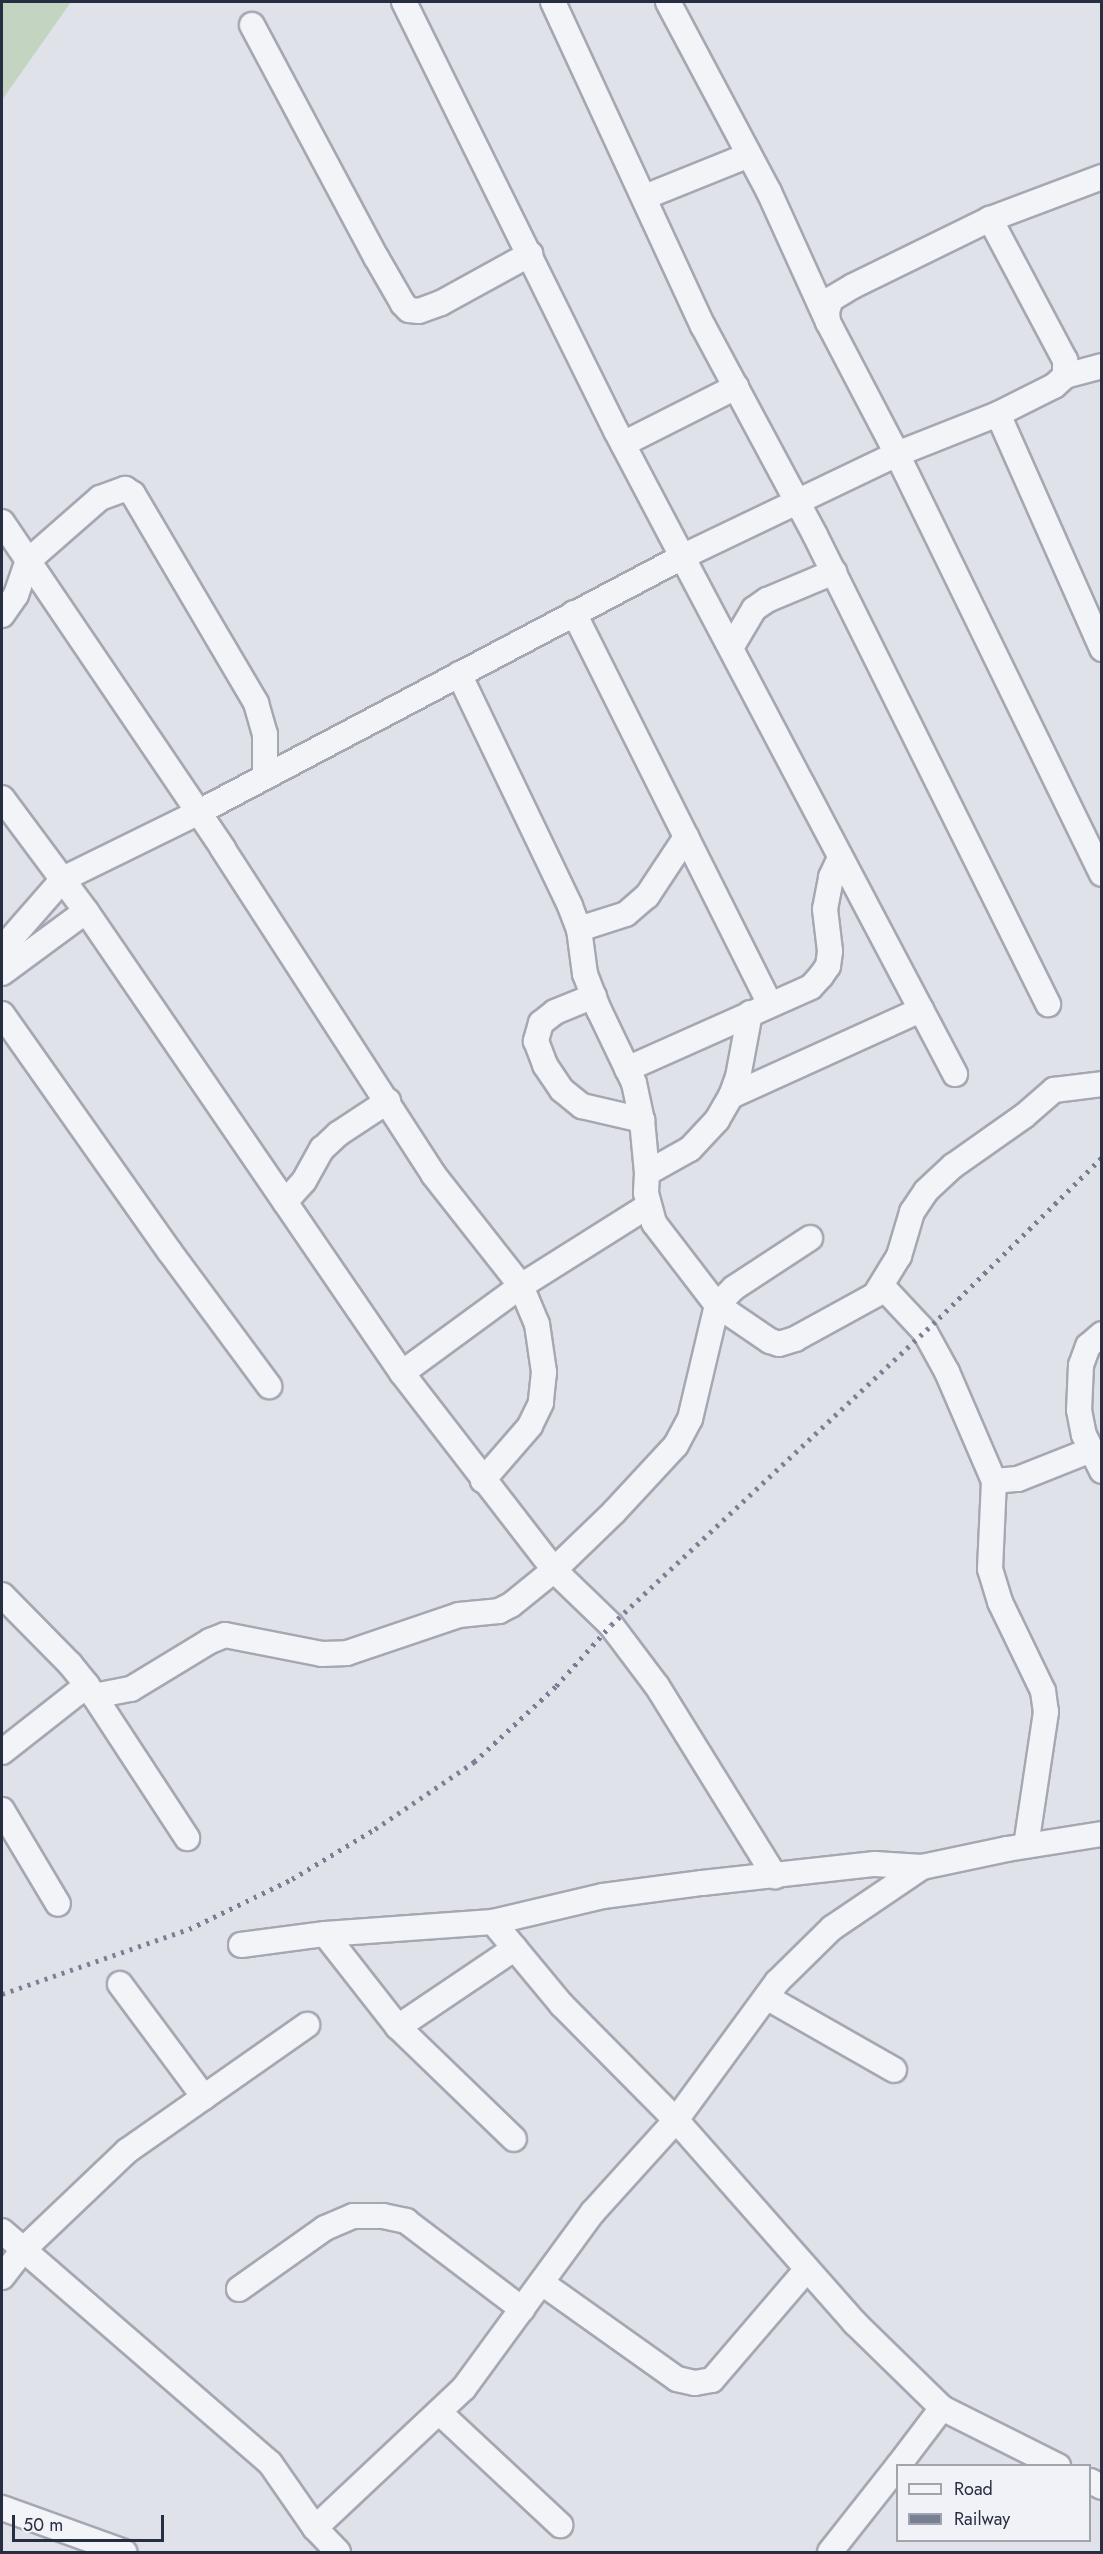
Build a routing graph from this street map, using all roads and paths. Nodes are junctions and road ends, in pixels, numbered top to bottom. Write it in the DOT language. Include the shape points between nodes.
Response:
graph roads {
  1 [pos="404,2"];
  2 [pos="553,2"];
  3 [pos="668,2"];
  4 [pos="252,25"];
  5 [pos="749,155"];
  6 [pos="1101,177"];
  7 [pos="645,197"];
  8 [pos="990,219"];
  9 [pos="530,254"];
  10 [pos="828,322"];
  11 [pos="1101,366"];
  12 [pos="1065,376"];
  13 [pos="736,387"];
  14 [pos="998,414"];
  15 [pos="623,444"];
  16 [pos="897,454"];
  17 [pos="797,501"];
  18 [pos="2,522"];
  19 [pos="684,556"];
  20 [pos="28,561"];
  21 [pos="834,572"];
  22 [pos="574,613"];
  23 [pos="2,615"];
  24 [pos="732,646"];
  25 [pos="1101,649"];
  26 [pos="459,674"];
  27 [pos="265,777"];
  28 [pos="2,798"];
  29 [pos="197,813"];
  30 [pos="686,837"];
  31 [pos="840,858"];
  32 [pos="1101,874"];
  33 [pos="63,879"];
  34 [pos="86,911"];
  35 [pos="579,929"];
  36 [pos="2,949"];
  37 [pos="2,973"];
  38 [pos="594,996"];
  39 [pos="1048,1004"];
  40 [pos="760,1008"];
  41 [pos="921,1010"];
  42 [pos="2,1014"];
  43 [pos="627,1069"];
  44 [pos="955,1074"];
  45 [pos="1101,1084"];
  46 [pos="731,1096"];
  47 [pos="388,1101"];
  48 [pos="642,1120"];
  49 [pos="647,1173"];
  50 [pos="285,1202"];
  51 [pos="648,1206"];
  52 [pos="810,1238"];
  53 [pos="520,1286"];
  54 [pos="882,1286"];
  55 [pos="717,1305"];
  56 [pos="1101,1334"];
  57 [pos="402,1373"];
  58 [pos="269,1386"];
  59 [pos="1096,1461"];
  60 [pos="483,1480"];
  61 [pos="994,1481"];
  62 [pos="554,1570"];
  63 [pos="2,1595"];
  64 [pos="90,1691"];
  65 [pos="2,1752"];
  66 [pos="2,1810"];
  67 [pos="1101,1834"];
  68 [pos="187,1838"];
  69 [pos="1026,1846"];
  70 [pos="922,1868"];
  71 [pos="775,1876"];
  72 [pos="58,1904"];
  73 [pos="493,1922"];
  74 [pos="325,1934"];
  75 [pos="241,1945"];
  76 [pos="515,1948"];
  77 [pos="120,1984"];
  78 [pos="768,1998"];
  79 [pos="307,2025"];
  80 [pos="398,2026"];
  81 [pos="894,2070"];
  82 [pos="204,2097"];
  83 [pos="676,2120"];
  84 [pos="514,2139"];
  85 [pos="2,2231"];
  86 [pos="24,2250"];
  87 [pos="807,2269"];
  88 [pos="2,2277"];
  89 [pos="542,2283"];
  90 [pos="238,2289"];
  91 [pos="522,2309"];
  92 [pos="942,2408"];
  93 [pos="439,2412"];
  94 [pos="900,2464"];
  95 [pos="1054,2464"];
  96 [pos="896,2469"];
  97 [pos="2,2508"];
  98 [pos="560,2525"];
  99 [pos="315,2528"];
  100 [pos="124,2553"];
  101 [pos="338,2553"];
  102 [pos="830,2553"];
  1 -- 9 [label="street"];
  2 -- 7 [label="street"];
  3 -- 5 [label="street"];
  4 -- 9 [label="street" via="398,297 409,310 419,311 441,303"];
  5 -- 7 [label="street"];
  5 -- 10 [label="street"];
  6 -- 8 [label="street"];
  7 -- 13 [label="street" via="703,326"];
  8 -- 10 [label="street" via="831,299"];
  8 -- 12 [label="street" via="1065,360"];
  9 -- 15 [label="street"];
  10 -- 16 [label="street"];
  11 -- 12 [label="street"];
  12 -- 14 [label="street" via="1054,386"];
  13 -- 15 [label="street"];
  13 -- 17 [label="street"];
  14 -- 16 [label="street"];
  14 -- 25 [label="street"];
  15 -- 19 [label="street"];
  16 -- 17 [label="street"];
  16 -- 32 [label="street"];
  17 -- 19 [label="street"];
  17 -- 21 [label="street"];
  18 -- 20 [label="street"];
  19 -- 22 [label="street"];
  19 -- 24 [label="street"];
  20 -- 23 [label="street" via="16,595"];
  20 -- 27 [label="street" via="100,498 125,489 133,494 256,703 265,734"];
  20 -- 29 [label="street"];
  21 -- 24 [label="street" via="754,609"];
  21 -- 39 [label="street"];
  22 -- 26 [label="street"];
  22 -- 30 [label="street"];
  24 -- 31 [label="street"];
  26 -- 27 [label="street"];
  26 -- 35 [label="street"];
  27 -- 29 [label="street"];
  28 -- 33 [label="street"];
  29 -- 33 [label="street"];
  29 -- 47 [label="street"];
  30 -- 35 [label="street" via="647,896 626,914"];
  30 -- 40 [label="street"];
  31 -- 40 [label="street" via="831,877 825,909 828,966 811,987"];
  31 -- 41 [label="street"];
  33 -- 34 [label="street"];
  33 -- 36 [label="street"];
  34 -- 37 [label="street"];
  34 -- 50 [label="street"];
  35 -- 38 [label="street" via="585,974"];
  38 -- 43 [label="street"];
  38 -- 48 [label="street" via="555,1012 542,1023 536,1041 545,1065 562,1090 582,1106"];
  40 -- 43 [label="street"];
  40 -- 46 [label="street"];
  41 -- 44 [label="street"];
  41 -- 46 [label="street"];
  42 -- 58 [label="street"];
  43 -- 48 [label="street"];
  45 -- 54 [label="street" via="1054,1090 952,1166 926,1191 912,1212 898,1256"];
  46 -- 49 [label="street" via="717,1120 690,1149"];
  47 -- 50 [label="street" via="322,1149"];
  47 -- 53 [label="street" via="433,1174"];
  48 -- 49 [label="street"];
  49 -- 51 [label="street"];
  50 -- 57 [label="street"];
  51 -- 53 [label="street"];
  51 -- 55 [label="street" via="654,1223"];
  52 -- 55 [label="street" via="734,1288"];
  53 -- 57 [label="street"];
  53 -- 60 [label="street" via="538,1333 544,1372 540,1402 530,1426"];
  54 -- 55 [label="street" via="875,1295 835,1319 779,1344"];
  54 -- 61 [label="street" via="925,1332 947,1372"];
  55 -- 62 [label="street" via="690,1419 676,1445"];
  56 -- 59 [label="street" via="1088,1346 1081,1365 1079,1410 1084,1435"];
  57 -- 60 [label="street"];
  59 -- 61 [label="street"];
  60 -- 62 [label="street"];
  61 -- 69 [label="street" via="990,1569 1000,1602 1043,1691 1046,1712"];
  62 -- 64 [label="street" via="499,1611 459,1615 347,1653 322,1654 225,1635 132,1689"];
  62 -- 71 [label="street" via="611,1625 657,1686"];
  63 -- 64 [label="street" via="70,1664"];
  64 -- 65 [label="street"];
  64 -- 68 [label="street"];
  66 -- 72 [label="street"];
  67 -- 69 [label="street"];
  69 -- 70 [label="street"];
  70 -- 71 [label="street" via="875,1864"];
  70 -- 78 [label="street" via="832,1928 777,1982"];
  71 -- 73 [label="street" via="603,1896"];
  73 -- 74 [label="street"];
  73 -- 76 [label="street"];
  74 -- 75 [label="street"];
  74 -- 80 [label="street"];
  76 -- 80 [label="street"];
  76 -- 83 [label="street" via="562,2005"];
  77 -- 82 [label="street"];
  78 -- 81 [label="street"];
  78 -- 83 [label="street"];
  79 -- 82 [label="street"];
  80 -- 84 [label="street"];
  82 -- 86 [label="street" via="127,2151"];
  83 -- 87 [label="street"];
  83 -- 89 [label="street" via="593,2212"];
  85 -- 86 [label="street"];
  86 -- 88 [label="street"];
  86 -- 99 [label="street" via="270,2463"];
  87 -- 89 [label="street" via="712,2380 695,2383 677,2379"];
  87 -- 92 [label="street" via="855,2323"];
  89 -- 91 [label="street"];
  90 -- 91 [label="street" via="325,2228 353,2216 383,2216 406,2221"];
  91 -- 93 [label="street" via="464,2388"];
  92 -- 94 [label="street"];
  92 -- 95 [label="street"];
  93 -- 98 [label="street"];
  93 -- 99 [label="street"];
  96 -- 102 [label="street"];
  97 -- 100 [label="street"];
  99 -- 101 [label="street"];
}
